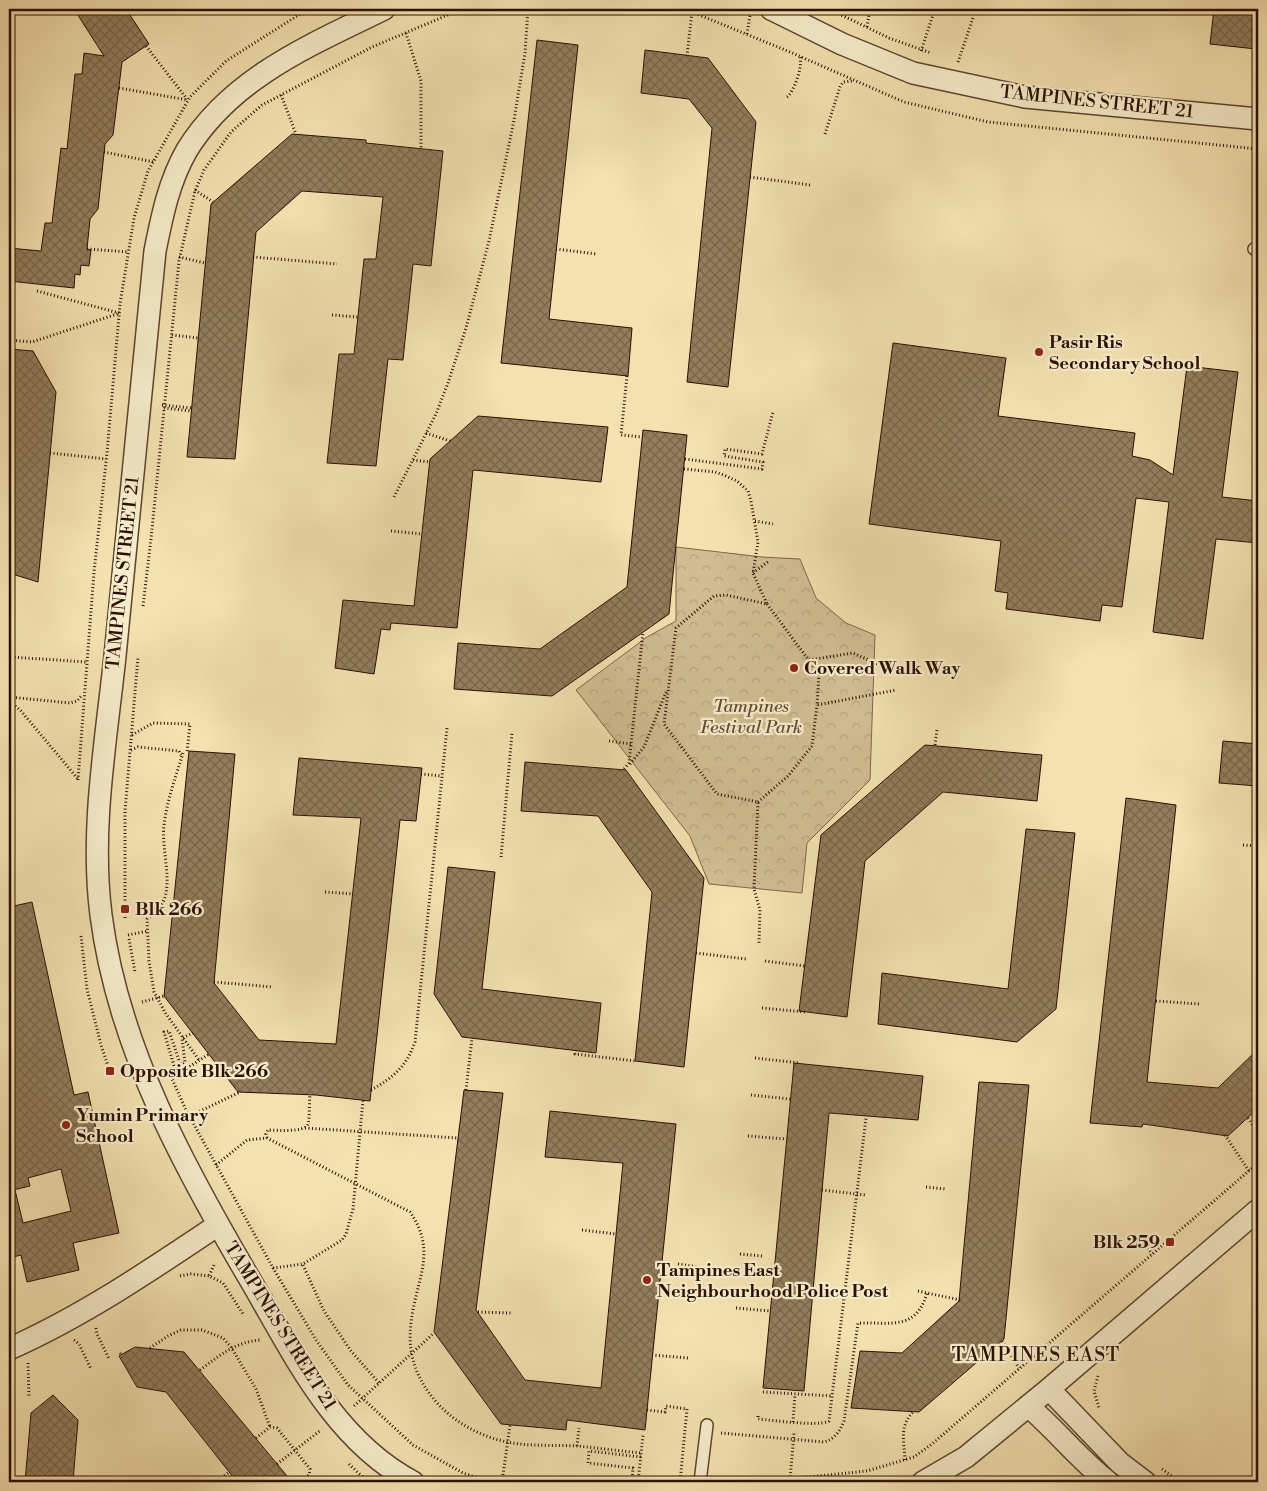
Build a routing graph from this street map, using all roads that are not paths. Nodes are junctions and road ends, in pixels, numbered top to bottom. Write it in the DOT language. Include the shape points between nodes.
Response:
graph roads {
  1 [pos="384,9"];
  2 [pos="772,9"];
  3 [pos="1258,119"];
  4 [pos="1258,1210"];
  5 [pos="218,1225"];
  6 [pos="9,1349"];
  7 [pos="1049,1389"];
  8 [pos="1028,1406"];
  9 [pos="707,1425"];
  10 [pos="413,1482"];
  11 [pos="700,1482"];
  12 [pos="923,1482"];
  13 [pos="1108,1482"];
  14 [pos="1145,1482"];
  1 -- 5 [label="street, TAMPINES STREET 21" via="292,54 222,106 187,151 174,178 155,251 97,816 101,906 121,1007 136,1050 175,1145"];
  2 -- 3 [label="street, TAMPINES STREET 21" via="842,44 914,73 1025,97"];
  4 -- 7 [label="street"];
  5 -- 6 [label="street, TAMPINES STREET 21" via="115,1293"];
  5 -- 10 [label="street, TAMPINES STREET 21" via="321,1398 374,1458"];
  7 -- 8 [label="street"];
  7 -- 14 [label="street" via="1120,1462"];
  8 -- 12 [label="street" via="966,1457"];
  8 -- 13 [label="street"];
  9 -- 11 [label="lane"];
}
